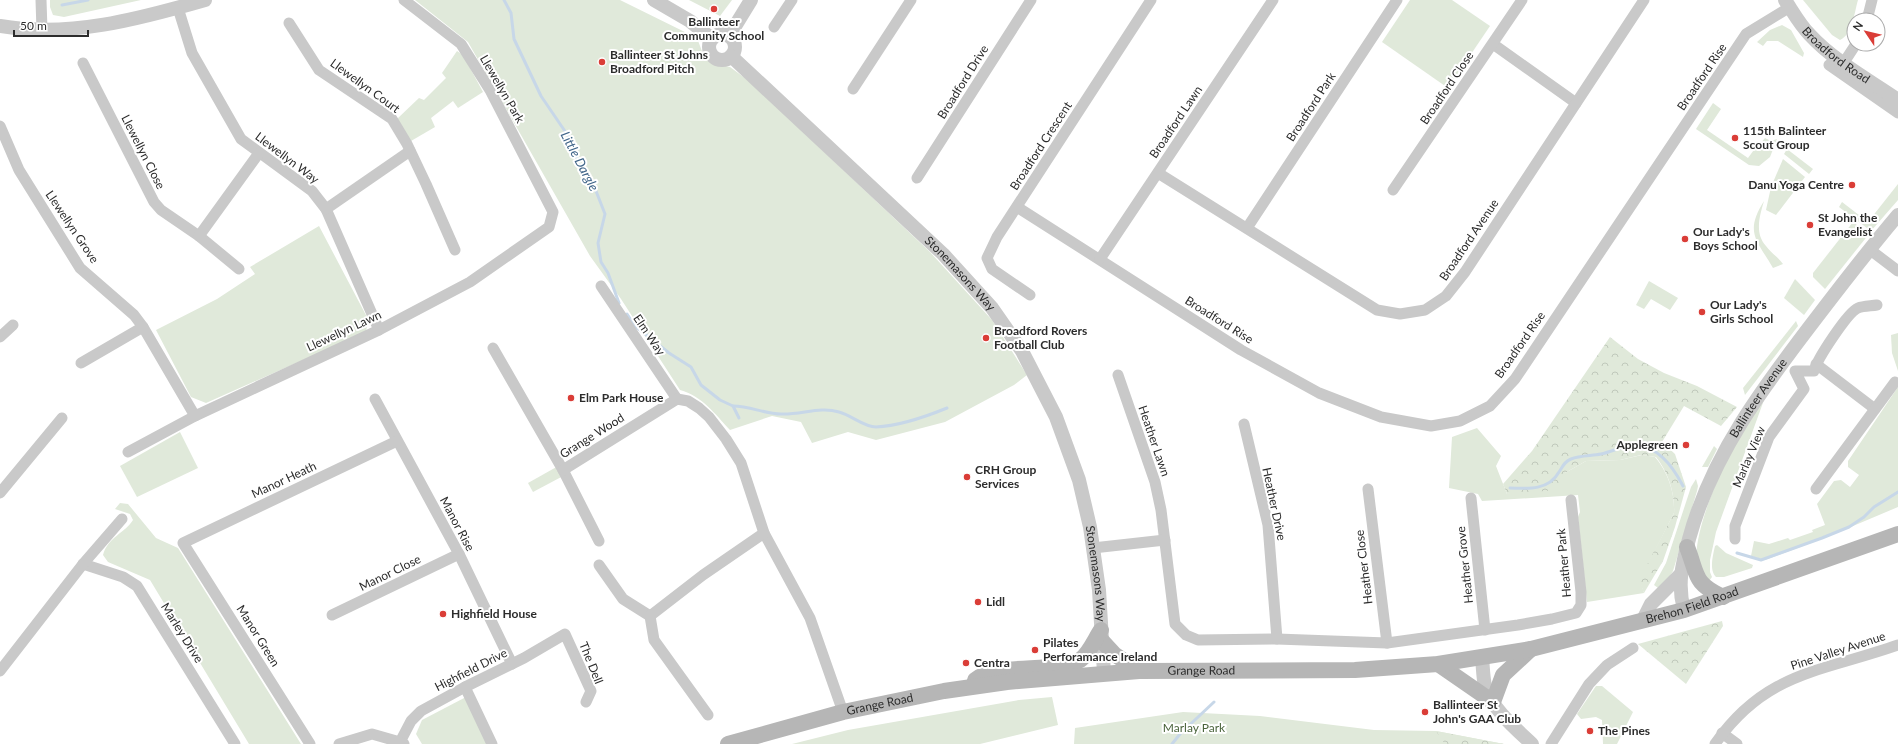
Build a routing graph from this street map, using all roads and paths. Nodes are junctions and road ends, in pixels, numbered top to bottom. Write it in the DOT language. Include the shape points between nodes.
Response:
graph roads {
  1 [pos="41,0"];
  2 [pos="205,0"];
  3 [pos="404,0"];
  4 [pos="654,0"];
  5 [pos="751,0"];
  6 [pos="792,0"];
  7 [pos="911,0"];
  8 [pos="1031,0"];
  9 [pos="1151,0"];
  10 [pos="1273,0"];
  11 [pos="1397,0"];
  12 [pos="1522,0"];
  13 [pos="1644,0"];
  14 [pos="1872,0"];
  15 [pos="1787,4"];
  16 [pos="178,8"];
  17 [pos="1869,12"];
  18 [pos="289,23"];
  19 [pos="0,26"];
  20 [pos="774,27"];
  21 [pos="42,30"];
  22 [pos="729,36"];
  23 [pos="712,39"];
  24 [pos="1493,44"];
  25 [pos="1851,52"];
  26 [pos="731,56"];
  27 [pos="83,62"];
  28 [pos="1829,65"];
  29 [pos="1842,67"];
  30 [pos="853,89"];
  31 [pos="1898,100"];
  32 [pos="1576,102"];
  33 [pos="1898,113"];
  34 [pos="0,126"];
  35 [pos="410,151"];
  36 [pos="259,153"];
  37 [pos="1158,173"];
  38 [pos="917,178"];
  39 [pos="1392,190"];
  40 [pos="1017,207"];
  41 [pos="326,210"];
  42 [pos="553,212"];
  43 [pos="1898,215"];
  44 [pos="1247,228"];
  45 [pos="199,236"];
  46 [pos="1870,249"];
  47 [pos="455,250"];
  48 [pos="1100,259"];
  49 [pos="239,269"];
  50 [pos="1898,271"];
  51 [pos="601,286"];
  52 [pos="1030,295"];
  53 [pos="1877,305"];
  54 [pos="13,325"];
  55 [pos="143,327"];
  56 [pos="379,330"];
  57 [pos="0,337"];
  58 [pos="493,348"];
  59 [pos="1783,361"];
  60 [pos="81,363"];
  61 [pos="1816,364"];
  62 [pos="1795,371"];
  63 [pos="1118,375"];
  64 [pos="1895,382"];
  65 [pos="375,399"];
  66 [pos="677,399"];
  67 [pos="1875,409"];
  68 [pos="195,416"];
  69 [pos="62,418"];
  70 [pos="1244,424"];
  71 [pos="397,441"];
  72 [pos="128,452"];
  73 [pos="563,470"];
  74 [pos="1368,489"];
  75 [pos="1816,489"];
  76 [pos="0,492"];
  77 [pos="1471,498"];
  78 [pos="1571,500"];
  79 [pos="122,518"];
  80 [pos="764,533"];
  81 [pos="1898,534"];
  82 [pos="1735,539"];
  83 [pos="1165,540"];
  84 [pos="599,541"];
  85 [pos="183,543"];
  86 [pos="1687,547"];
  87 [pos="1093,548"];
  88 [pos="459,554"];
  89 [pos="83,564"];
  90 [pos="599,565"];
  91 [pos="1681,574"];
  92 [pos="1723,597"];
  93 [pos="1684,610"];
  94 [pos="332,615"];
  95 [pos="650,616"];
  96 [pos="1643,620"];
  97 [pos="1485,630"];
  98 [pos="565,634"];
  99 [pos="1102,636"];
  100 [pos="1277,639"];
  101 [pos="1387,643"];
  102 [pos="1898,645"];
  103 [pos="1633,648"];
  104 [pos="1531,649"];
  105 [pos="1482,658"];
  106 [pos="512,664"];
  107 [pos="1438,664"];
  108 [pos="1139,670"];
  109 [pos="0,671"];
  110 [pos="1104,673"];
  111 [pos="465,687"];
  112 [pos="966,688"];
  113 [pos="586,702"];
  114 [pos="1493,702"];
  115 [pos="843,712"];
  116 [pos="708,715"];
  117 [pos="1722,733"];
  118 [pos="402,743"];
  119 [pos="235,744"];
  120 [pos="310,744"];
  121 [pos="339,744"];
  122 [pos="492,744"];
  123 [pos="728,744"];
  124 [pos="1532,744"];
  125 [pos="1550,744"];
  126 [pos="1715,744"];
  127 [pos="1737,744"];
  1 -- 21 [label="street"];
  2 -- 16 [label="street"];
  3 -- 42 [label="street, Llewellyn Park" via="461,44 490,90"];
  4 -- 23 [label="street" via="690,21"];
  5 -- 22 [label="street"];
  6 -- 20 [label="street"];
  7 -- 30 [label="street"];
  8 -- 38 [label="street, Broadford Drive"];
  9 -- 40 [label="street, Broadford Crescent"];
  10 -- 37 [label="street, Broadford Lawn"];
  11 -- 44 [label="street, Broadford Park"];
  12 -- 24 [label="street, Broadford Close"];
  13 -- 32 [label="street, Broadford Avenue"];
  14 -- 17 [label="street"];
  15 -- 29 [label="street, Broadford Road" via="1809,34"];
  15 -- 48 [label="street, Broadford Rise" via="1746,34 1515,379 1490,406 1460,421 1431,426 1381,417 1319,393 1241,350"];
  16 -- 21 [label="street" via="93,27"];
  16 -- 36 [label="street, Llewellyn Way" via="192,53 241,139"];
  18 -- 35 [label="street, Llewellyn Court" via="319,70 392,119"];
  19 -- 21 [label="street"];
  22 -- 23 [label="street" via="718,34"];
  22 -- 26 [label="street" via="735,48"];
  23 -- 26 [label="street" via="709,46 713,57 724,60"];
  24 -- 32 [label="street"];
  24 -- 39 [label="street, Broadford Close"];
  25 -- 29 [label="street"];
  26 -- 87 [label="street, Stonemasons Way" via="937,249 992,308 1029,363 1056,417 1079,480"];
  27 -- 45 [label="street, Llewellyn Close" via="154,202 161,210"];
  28 -- 29 [label="street"];
  29 -- 31 [label="street, Broadford Road"];
  29 -- 33 [label="street"];
  32 -- 44 [label="street, Broadford Avenue" via="1465,272 1446,296 1425,310 1400,314 1377,310"];
  34 -- 55 [label="street, Llewellyn Grove" via="19,170 80,268 134,315"];
  35 -- 41 [label="street"];
  35 -- 47 [label="street, Llewellyn Court"];
  36 -- 41 [label="street, Llewellyn Way" via="312,191"];
  36 -- 45 [label="street"];
  37 -- 44 [label="street, Broadford Avenue"];
  37 -- 48 [label="street, Broadford Lawn"];
  40 -- 48 [label="street, Broadford Rise"];
  40 -- 52 [label="street, Broadford Crescent" via="997,237 987,258 992,269"];
  41 -- 56 [label="street, Llewellyn Way"];
  42 -- 56 [label="street, Llewellyn Lawn" via="549,226 470,282"];
  43 -- 46 [label="street, Ballinteer Avenue"];
  45 -- 49 [label="street, Llewellyn Close"];
  46 -- 50 [label="street"];
  46 -- 59 [label="street, Ballinteer Avenue"];
  51 -- 66 [label="street, Elm Way"];
  53 -- 61 [label="street" via="1854,310"];
  54 -- 57 [label="street"];
  55 -- 60 [label="street"];
  55 -- 68 [label="street, Llewellyn Grove"];
  56 -- 68 [label="street, Llewellyn Lawn"];
  58 -- 73 [label="street, Grange Wood"];
  59 -- 62 [label="street"];
  59 -- 86 [label="street, Ballinteer Avenue" via="1743,417 1718,461 1697,511"];
  61 -- 62 [label="street" via="1814,370"];
  61 -- 67 [label="street"];
  62 -- 82 [label="street, Marlay View" via="1804,389 1769,437 1735,526"];
  63 -- 83 [label="street, Heather Lawn" via="1153,474"];
  64 -- 67 [label="street"];
  65 -- 71 [label="street, Manor Rise"];
  66 -- 73 [label="street, Grange Wood"];
  66 -- 80 [label="street" via="688,401 699,408 726,439 741,463"];
  67 -- 75 [label="street"];
  68 -- 72 [label="street, Llewellyn Lawn"];
  69 -- 76 [label="street"];
  70 -- 100 [label="street, Heather Drive" via="1268,525"];
  71 -- 85 [label="street, Manor Heath"];
  71 -- 88 [label="street, Manor Rise"];
  73 -- 84 [label="street, Grange Wood"];
  74 -- 101 [label="street, Heather Close"];
  77 -- 97 [label="street, Heather Grove"];
  78 -- 97 [label="street, Heather Park" via="1581,605 1576,613"];
  79 -- 89 [label="street"];
  80 -- 95 [label="street"];
  80 -- 115 [label="street" via="810,618"];
  81 -- 92 [label="main road, Brehon Field Road"];
  83 -- 87 [label="street"];
  83 -- 100 [label="street, Heather Lawn" via="1175,624 1186,635 1198,640"];
  85 -- 120 [label="street, Manor Green"];
  86 -- 91 [label="street, Ballinteer Avenue"];
  86 -- 92 [label="main road" via="1697,579 1705,587"];
  87 -- 99 [label="street, Stonemasons Way"];
  88 -- 94 [label="street, Manor Close"];
  88 -- 106 [label="street, Manor Rise"];
  89 -- 109 [label="street"];
  89 -- 119 [label="street, Marley Drive" via="123,577 137,586"];
  90 -- 95 [label="street" via="623,599"];
  91 -- 93 [label="street, Ballinteer Avenue" via="1680,591"];
  91 -- 96 [label="street" via="1651,604"];
  92 -- 93 [label="main road, Brehon Field Road"];
  93 -- 96 [label="main road, Brehon Field Road"];
  95 -- 116 [label="street" via="654,640"];
  96 -- 104 [label="main road, Brehon Field Road"];
  97 -- 101 [label="street"];
  98 -- 106 [label="street, Highfield Drive"];
  98 -- 113 [label="street, The Dell" via="591,691"];
  99 -- 108 [label="main road" via="1114,654"];
  99 -- 110 [label="street, Stonemasons Way"];
  99 -- 112 [label="main road" via="1080,660 1060,665 998,671 979,677"];
  100 -- 101 [label="street"];
  102 -- 117 [label="street, Pine Valley Avenue" via="1806,673 1780,684 1750,704"];
  103 -- 125 [label="street" via="1607,665 1589,684"];
  104 -- 105 [label="main road, Brehon Field Road"];
  104 -- 114 [label="main road" via="1504,675"];
  105 -- 107 [label="main road, Grange Road"];
  105 -- 114 [label="street" via="1485,685"];
  106 -- 111 [label="street, Highfield Drive"];
  107 -- 108 [label="main road, Grange Road" via="1355,670"];
  107 -- 114 [label="main road"];
  108 -- 110 [label="main road, Grange Road"];
  110 -- 112 [label="main road, Grange Road"];
  111 -- 118 [label="street, Highfield Drive" via="421,711 411,721"];
  111 -- 122 [label="street"];
  112 -- 115 [label="main road, Grange Road"];
  114 -- 124 [label="street"];
  115 -- 123 [label="main road, Grange Road"];
  117 -- 126 [label="street, Pine Valley Avenue"];
  117 -- 127 [label="street"];
  118 -- 121 [label="street" via="372,734"];
}
